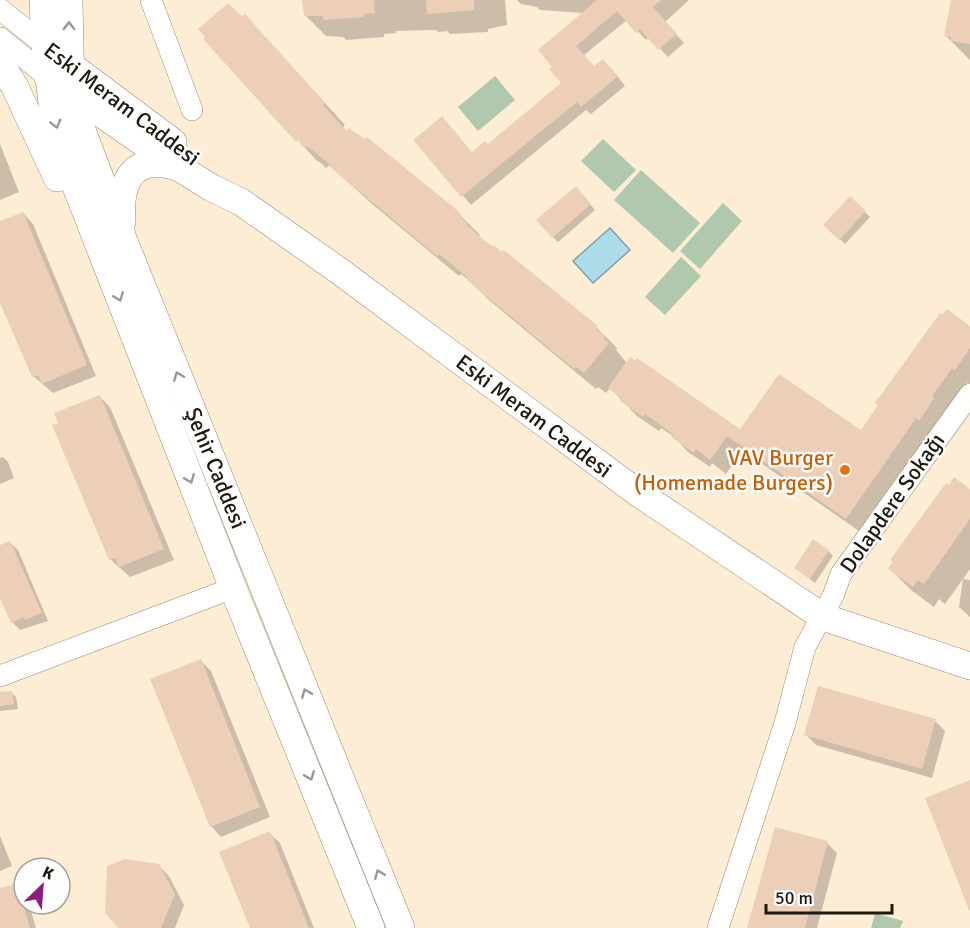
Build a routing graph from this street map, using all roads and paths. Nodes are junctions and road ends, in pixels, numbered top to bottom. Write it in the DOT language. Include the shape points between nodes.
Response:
graph roads {
  1 [pos="43,0"];
  2 [pos="69,0"];
  3 [pos="151,0"];
  4 [pos="0,9"];
  5 [pos="0,38"];
  6 [pos="45,45"];
  7 [pos="0,63"];
  8 [pos="59,71"];
  9 [pos="71,94"];
  10 [pos="192,110"];
  11 [pos="178,167"];
  12 [pos="241,202"];
  13 [pos="124,241"];
  14 [pos="97,243"];
  15 [pos="970,394"];
  16 [pos="233,588"];
  17 [pos="823,617"];
  18 [pos="970,666"];
  19 [pos="0,676"];
  20 [pos="371,928"];
  21 [pos="401,928"];
  22 [pos="718,928"];
  1 -- 6 [label="main road"];
  8 -- 2 [label="main road, Şehir Caddesi, one-way"];
  3 -- 10 [label="street"];
  4 -- 6 [label="street, Eski Meram Caddesi"];
  5 -- 8 [label="street, Eski Meram Caddesi"];
  6 -- 8 [label="main road, Eski Meram Caddesi"];
  7 -- 14 [label="main road" via="63,190"];
  8 -- 9 [label="main road, Şehir Caddesi"];
  8 -- 12 [label="main road, Eski Meram Caddesi" via="200,162"];
  8 -- 14 [label="main road, Şehir Caddesi, one-way" via="53,111"];
  9 -- 11 [label="main road, Eski Meram Caddesi"];
  9 -- 13 [label="main road, Şehir Caddesi"];
  11 -- 12 [label="main road, Eski Meram Caddesi"];
  11 -- 13 [label="main road" via="156,162 146,165 124,185"];
  12 -- 17 [label="main road, Eski Meram Caddesi" via="638,493"];
  21 -- 13 [label="main road, Şehir Caddesi, one-way"];
  14 -- 16 [label="main road, Şehir Caddesi, one-way"];
  15 -- 17 [label="street, Dolapdere Sokağı" via="841,574"];
  16 -- 19 [label="street"];
  16 -- 20 [label="main road, Şehir Caddesi, one-way"];
  17 -- 18 [label="main road, Eski Meram Caddesi"];
  17 -- 22 [label="street, Dolapdere Sokağı" via="806,647"];
}
